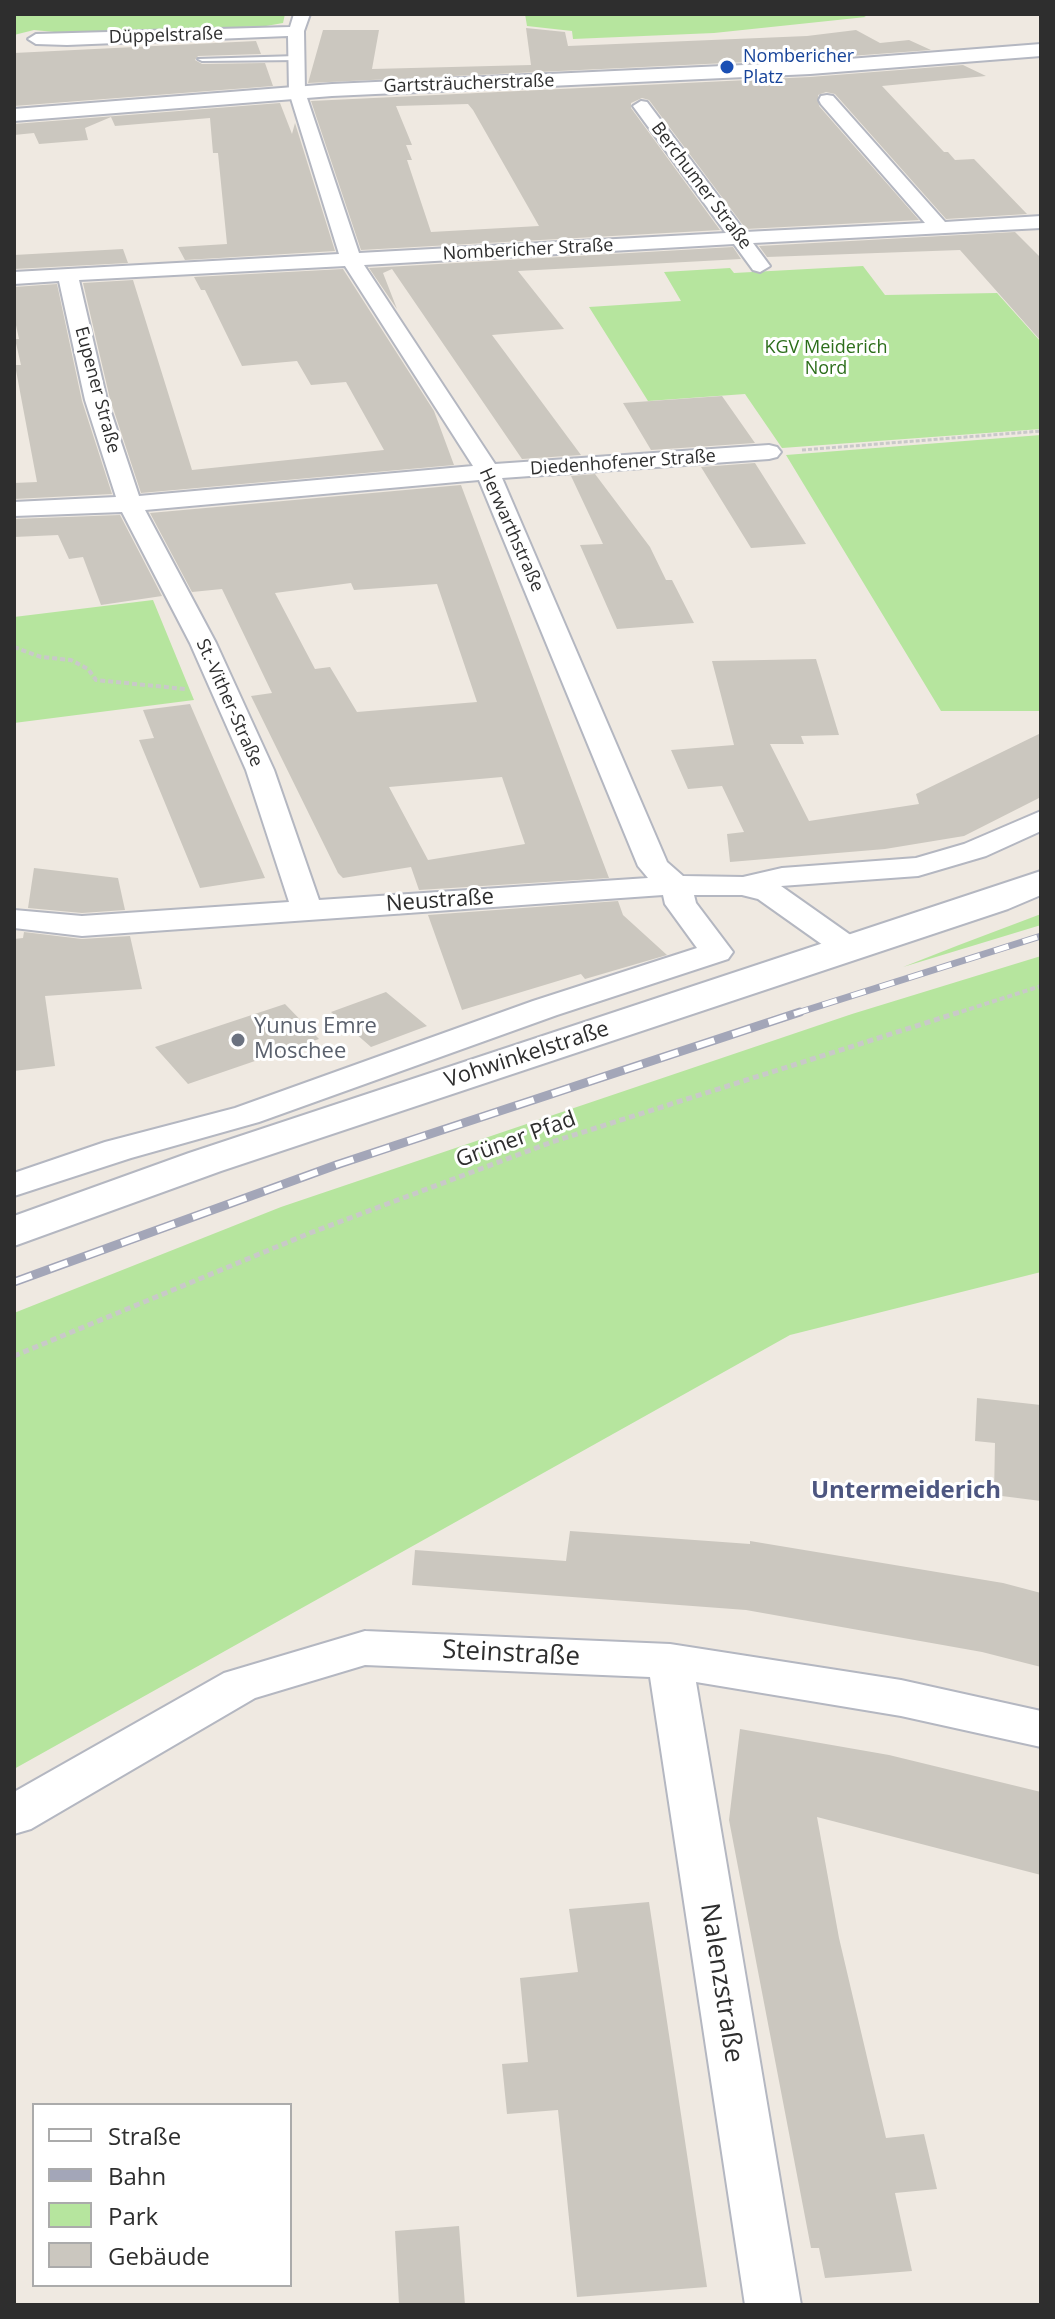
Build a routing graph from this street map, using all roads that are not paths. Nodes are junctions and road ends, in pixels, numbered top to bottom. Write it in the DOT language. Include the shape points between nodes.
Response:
graph roads {
  1 [pos="302,14"];
  2 [pos="296,31"];
  3 [pos="36,39"];
  4 [pos="1041,43"];
  5 [pos="1041,50"];
  6 [pos="297,58"];
  7 [pos="924,58"];
  8 [pos="202,59"];
  9 [pos="297,92"];
  10 [pos="827,100"];
  11 [pos="641,106"];
  12 [pos="14,115"];
  13 [pos="1041,222"];
  14 [pos="940,228"];
  15 [pos="741,238"];
  16 [pos="351,260"];
  17 [pos="760,266"];
  18 [pos="68,275"];
  19 [pos="14,278"];
  20 [pos="769,452"];
  21 [pos="488,472"];
  22 [pos="130,504"];
  23 [pos="14,509"];
  24 [pos="1041,820"];
  25 [pos="1041,882"];
  26 [pos="675,885"];
  27 [pos="742,886"];
  28 [pos="307,910"];
  29 [pos="14,919"];
  30 [pos="848,948"];
  31 [pos="14,1185"];
  32 [pos="14,1232"];
  33 [pos="670,1661"];
  34 [pos="1041,1729"];
  35 [pos="14,1815"];
  36 [pos="773,2305"];
  1 -- 2 [label="street, Herwarthstraße"];
  2 -- 3 [label="street, Düppelstraße"];
  2 -- 6 [label="street, Herwarthstraße"];
  4 -- 7 [label="street, Gartsträucherstraße"];
  5 -- 7 [label="street, Gartsträucherstraße"];
  6 -- 8 [label="lane"];
  6 -- 9 [label="street, Herwarthstraße"];
  7 -- 9 [label="street, Gartsträucherstraße" via="763,71"];
  9 -- 12 [label="street, Gartsträucherstraße"];
  9 -- 16 [label="street, Herwarthstraße"];
  10 -- 14 [label="street"];
  11 -- 15 [label="street, Berchumer Straße"];
  13 -- 14 [label="street, Nombericher Straße"];
  14 -- 15 [label="street, Nombericher Straße"];
  15 -- 16 [label="street, Nombericher Straße"];
  15 -- 17 [label="street, Berchumer Straße"];
  16 -- 18 [label="street, Nombericher Straße"];
  16 -- 21 [label="street, Herwarthstraße"];
  18 -- 19 [label="street, Nombericher Straße"];
  18 -- 22 [label="street, Eupener Straße" via="96,400"];
  20 -- 21 [label="street, Diedenhofener Straße"];
  21 -- 22 [label="street, Diedenhofener Straße"];
  21 -- 26 [label="street, Herwarthstraße" via="653,866"];
  22 -- 23 [label="street, Diedenhofener Straße"];
  22 -- 28 [label="street, St.-Vither-Straße" via="260,770"];
  24 -- 27 [label="street" via="975,850 918,867 782,877"];
  25 -- 30 [label="street, Vohwinkelstraße"];
  26 -- 27 [label="street, Neustraße"];
  26 -- 28 [label="street, Neustraße"];
  26 -- 31 [label="street, Herwarthstraße" via="681,904 717,952 247,1115"];
  27 -- 30 [label="street, Neustraße" via="783,900"];
  28 -- 29 [label="street, Neustraße" via="82,926"];
  30 -- 32 [label="street, Vohwinkelstraße" via="205,1162"];
  33 -- 34 [label="street, Steinstraße" via="901,1698"];
  33 -- 35 [label="street, Steinstraße" via="365,1648 240,1685"];
  33 -- 36 [label="street, Nalenzstraße"];
}
